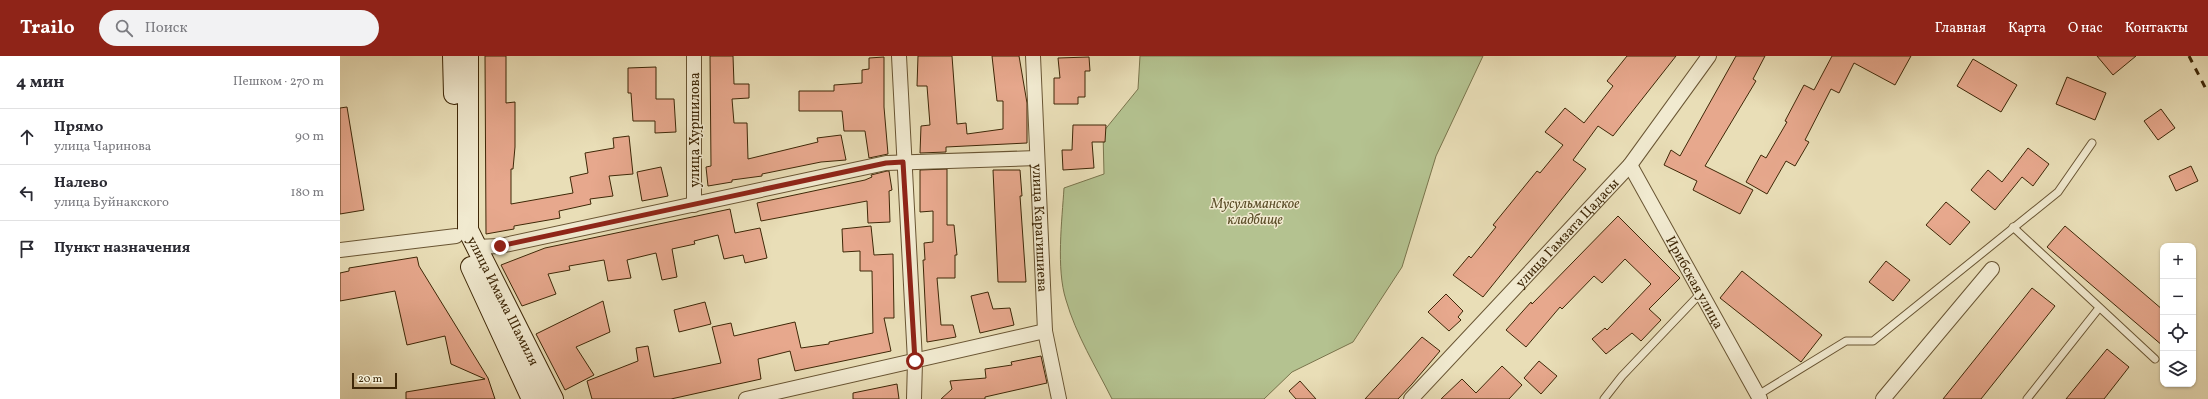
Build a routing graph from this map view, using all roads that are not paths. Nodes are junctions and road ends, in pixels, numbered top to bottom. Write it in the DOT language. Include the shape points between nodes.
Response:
graph roads {
  1 [pos="454,56"];
  2 [pos="468,56"];
  3 [pos="694,56"];
  4 [pos="899,56"];
  5 [pos="1033,56"];
  6 [pos="1709,56"];
  7 [pos="2092,143"];
  8 [pos="1037,158"];
  9 [pos="903,162"];
  10 [pos="1630,165"];
  11 [pos="694,205"];
  12 [pos="2013,227"];
  13 [pos="456,236"];
  14 [pos="475,247"];
  15 [pos="340,250"];
  16 [pos="1992,269"];
  17 [pos="1701,293"];
  18 [pos="2099,308"];
  19 [pos="1045,331"];
  20 [pos="2154,359"];
  21 [pos="915,361"];
  22 [pos="1759,397"];
  23 [pos="532,399"];
  24 [pos="553,399"];
  25 [pos="746,399"];
  26 [pos="914,399"];
  27 [pos="1059,399"];
  28 [pos="1411,399"];
  29 [pos="1604,399"];
  30 [pos="1883,399"];
  31 [pos="2027,399"];
  1 -- 13 [label="main road, улица Имама Шамиля"];
  2 -- 14 [label="main road, улица Имама Шамиля" via="468,230"];
  3 -- 11 [label="street, улица Хуршилова"];
  4 -- 9 [label="street"];
  5 -- 8 [label="street, улица Карагишиева"];
  6 -- 10 [label="street, улица Гамзата Цадасы"];
  7 -- 12 [label="lane" via="2058,192"];
  8 -- 9 [label="street"];
  8 -- 19 [label="street, улица Карагишиева"];
  9 -- 11 [label="street" via="886,163"];
  9 -- 21 [label="street"];
  10 -- 17 [label="street, Ирибская улица"];
  10 -- 28 [label="street, улица Гамзата Цадасы"];
  11 -- 14 [label="street" via="500,246"];
  12 -- 18 [label="lane"];
  12 -- 22 [label="lane" via="1872,341 1846,341"];
  13 -- 15 [label="street"];
  13 -- 23 [label="main road, улица Имама Шамиля"];
  14 -- 24 [label="main road, улица Имама Шамиля"];
  16 -- 30 [label="street"];
  17 -- 22 [label="street, Ирибская улица"];
  17 -- 29 [label="lane" via="1622,376"];
  18 -- 20 [label="lane"];
  18 -- 31 [label="lane"];
  19 -- 21 [label="street"];
  19 -- 27 [label="street, улица Карагишиева"];
  21 -- 25 [label="street"];
  21 -- 26 [label="street"];
}
